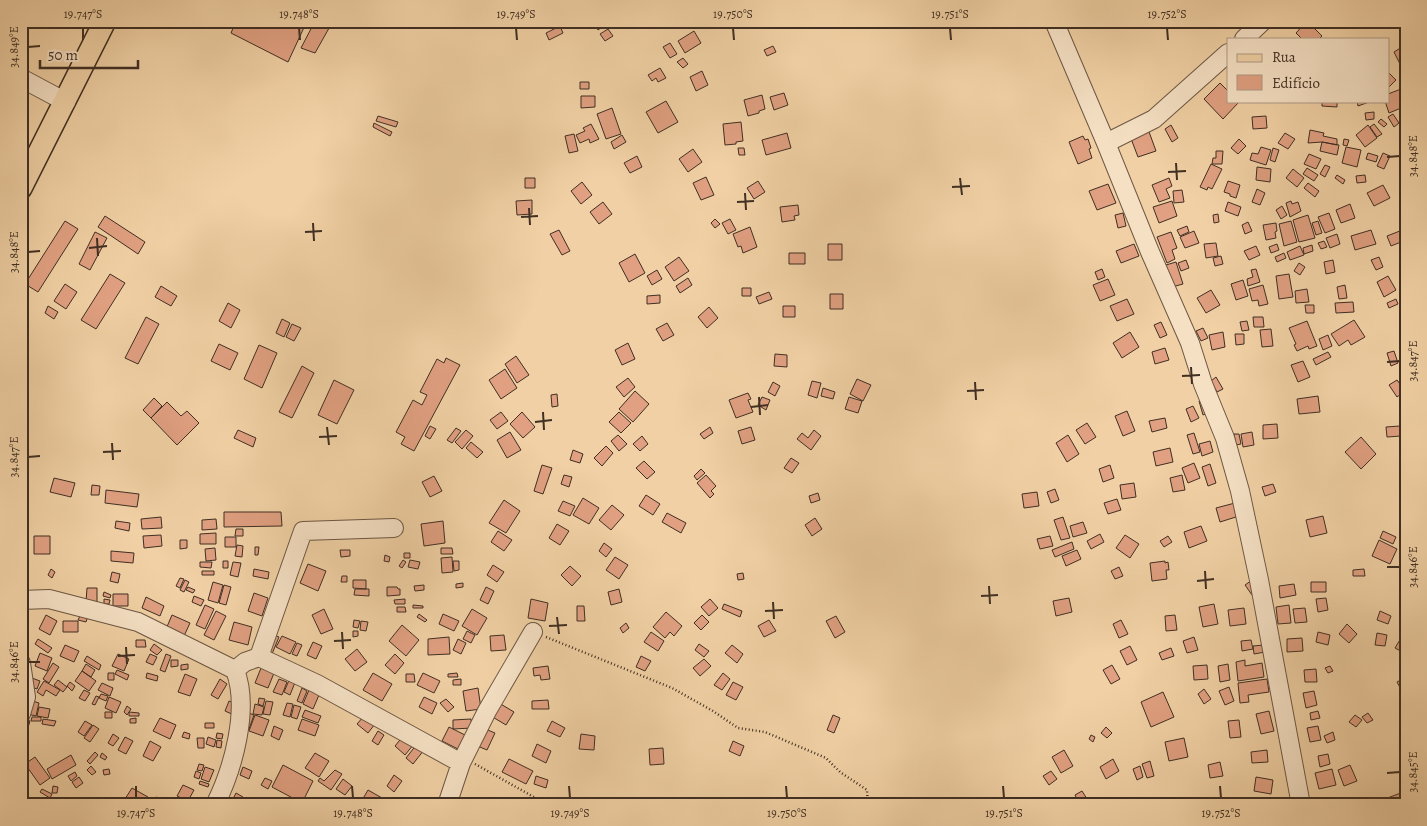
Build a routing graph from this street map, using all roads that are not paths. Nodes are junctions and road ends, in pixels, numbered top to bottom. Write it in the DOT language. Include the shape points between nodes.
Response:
graph roads {
  1 [pos="105,21"];
  2 [pos="1054,21"];
  3 [pos="1263,21"];
  4 [pos="1245,38"];
  5 [pos="1227,54"];
  6 [pos="21,78"];
  7 [pos="66,102"];
  8 [pos="1106,143"];
  9 [pos="21,188"];
  10 [pos="394,528"];
  11 [pos="21,600"];
  12 [pos="533,632"];
  13 [pos="259,656"];
  14 [pos="21,663"];
  15 [pos="235,670"];
  16 [pos="21,714"];
  17 [pos="461,763"];
  18 [pos="215,805"];
  19 [pos="447,805"];
  20 [pos="1301,805"];
  1 -- 7 [label="main road"];
  2 -- 8 [label="street"];
  3 -- 4 [label="street"];
  5 -- 8 [label="street" via="1154,120"];
  6 -- 7 [label="street"];
  7 -- 9 [label="main road"];
  8 -- 20 [label="street" via="1190,343 1225,438 1259,580"];
  10 -- 13 [label="street" via="303,531"];
  11 -- 15 [label="street" via="48,599 138,622"];
  12 -- 17 [label="street"];
  13 -- 15 [label="street"];
  13 -- 17 [label="street"];
  14 -- 16 [label="street" via="26,697"];
  15 -- 18 [label="street" via="239,679 241,709 232,764"];
  17 -- 19 [label="street"];
}
